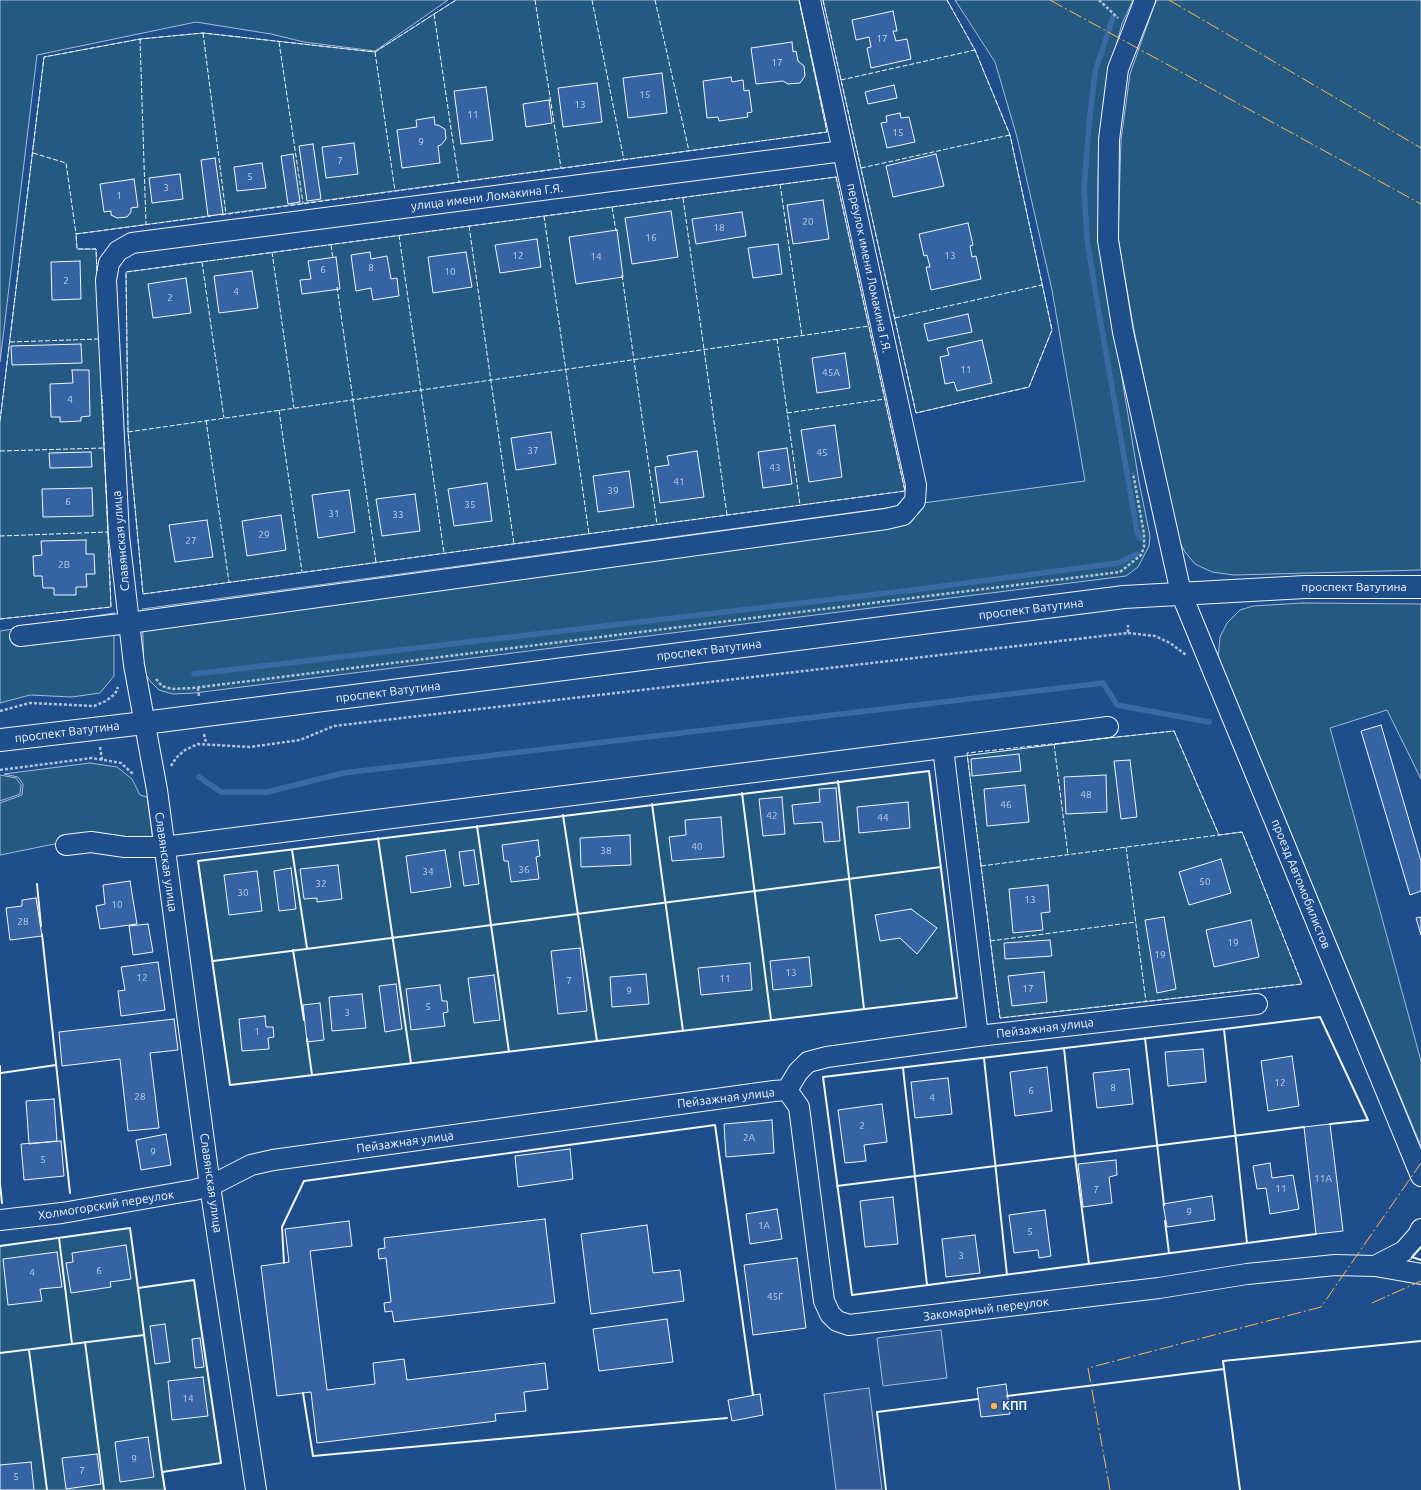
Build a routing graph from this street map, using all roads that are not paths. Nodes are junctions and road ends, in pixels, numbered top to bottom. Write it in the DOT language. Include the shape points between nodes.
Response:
graph roads {
  1 [pos="810,0"];
  2 [pos="1145,0"];
  3 [pos="843,151"];
  4 [pos="132,243"];
  5 [pos="1421,587"];
  6 [pos="1181,593"];
  7 [pos="129,623"];
  8 [pos="20,636"];
  9 [pos="144,723"];
  10 [pos="1108,728"];
  11 [pos="0,740"];
  12 [pos="943,748"];
  13 [pos="66,845"];
  14 [pos="164,847"];
  15 [pos="1257,1004"];
  16 [pos="978,1036"];
  17 [pos="787,1090"];
  18 [pos="1421,1176"];
  19 [pos="210,1186"];
  20 [pos="0,1220"];
  21 [pos="1421,1229"];
  22 [pos="1375,1266"];
  23 [pos="1421,1274"];
  24 [pos="256,1490"];
  1 -- 3 [label="street, переулок имени Ломакина Г.Я."];
  2 -- 6 [label="street, проезд Автомобилистов" via="1118,69 1110,133 1108,240 1123,332"];
  3 -- 4 [label="street, улица имени Ломакина Г.Я."];
  3 -- 7 [label="street, переулок имени Ломакина Г.Я." via="916,485 915,501 903,515"];
  4 -- 7 [label="street, Славянская улица" via="113,256 106,271 119,536"];
  5 -- 6 [label="main road, проспект Ватутина" via="1305,587"];
  6 -- 9 [label="main road, проспект Ватутина" via="1124,597 860,630"];
  6 -- 18 [label="street, проезд Автомобилистов"];
  7 -- 8 [label="street, переулок имени Ломакина Г.Я."];
  7 -- 9 [label="street, Славянская улица"];
  9 -- 11 [label="main road, проспект Ватутина"];
  9 -- 14 [label="street, Славянская улица"];
  10 -- 12 [label="street"];
  12 -- 14 [label="street"];
  12 -- 16 [label="street"];
  13 -- 14 [label="street" via="91,842 125,847"];
  14 -- 19 [label="street, Славянская улица"];
  15 -- 16 [label="street, Пейзажная улица"];
  16 -- 17 [label="street, Пейзажная улица" via="827,1057 808,1062"];
  17 -- 19 [label="street, Пейзажная улица" via="273,1160 251,1165"];
  17 -- 22 [label="street, Закомарный переулок" via="799,1107 824,1301 830,1314 837,1321 849,1326 1159,1288 1246,1274 1335,1265"];
  19 -- 20 [label="street, Холмогорский переулок" via="62,1214"];
  19 -- 24 [label="street, Славянская улица"];
  21 -- 22 [label="street, Закомарный переулок" via="1404,1251"];
  22 -- 23 [label="street, Закомарный переулок"];
}
